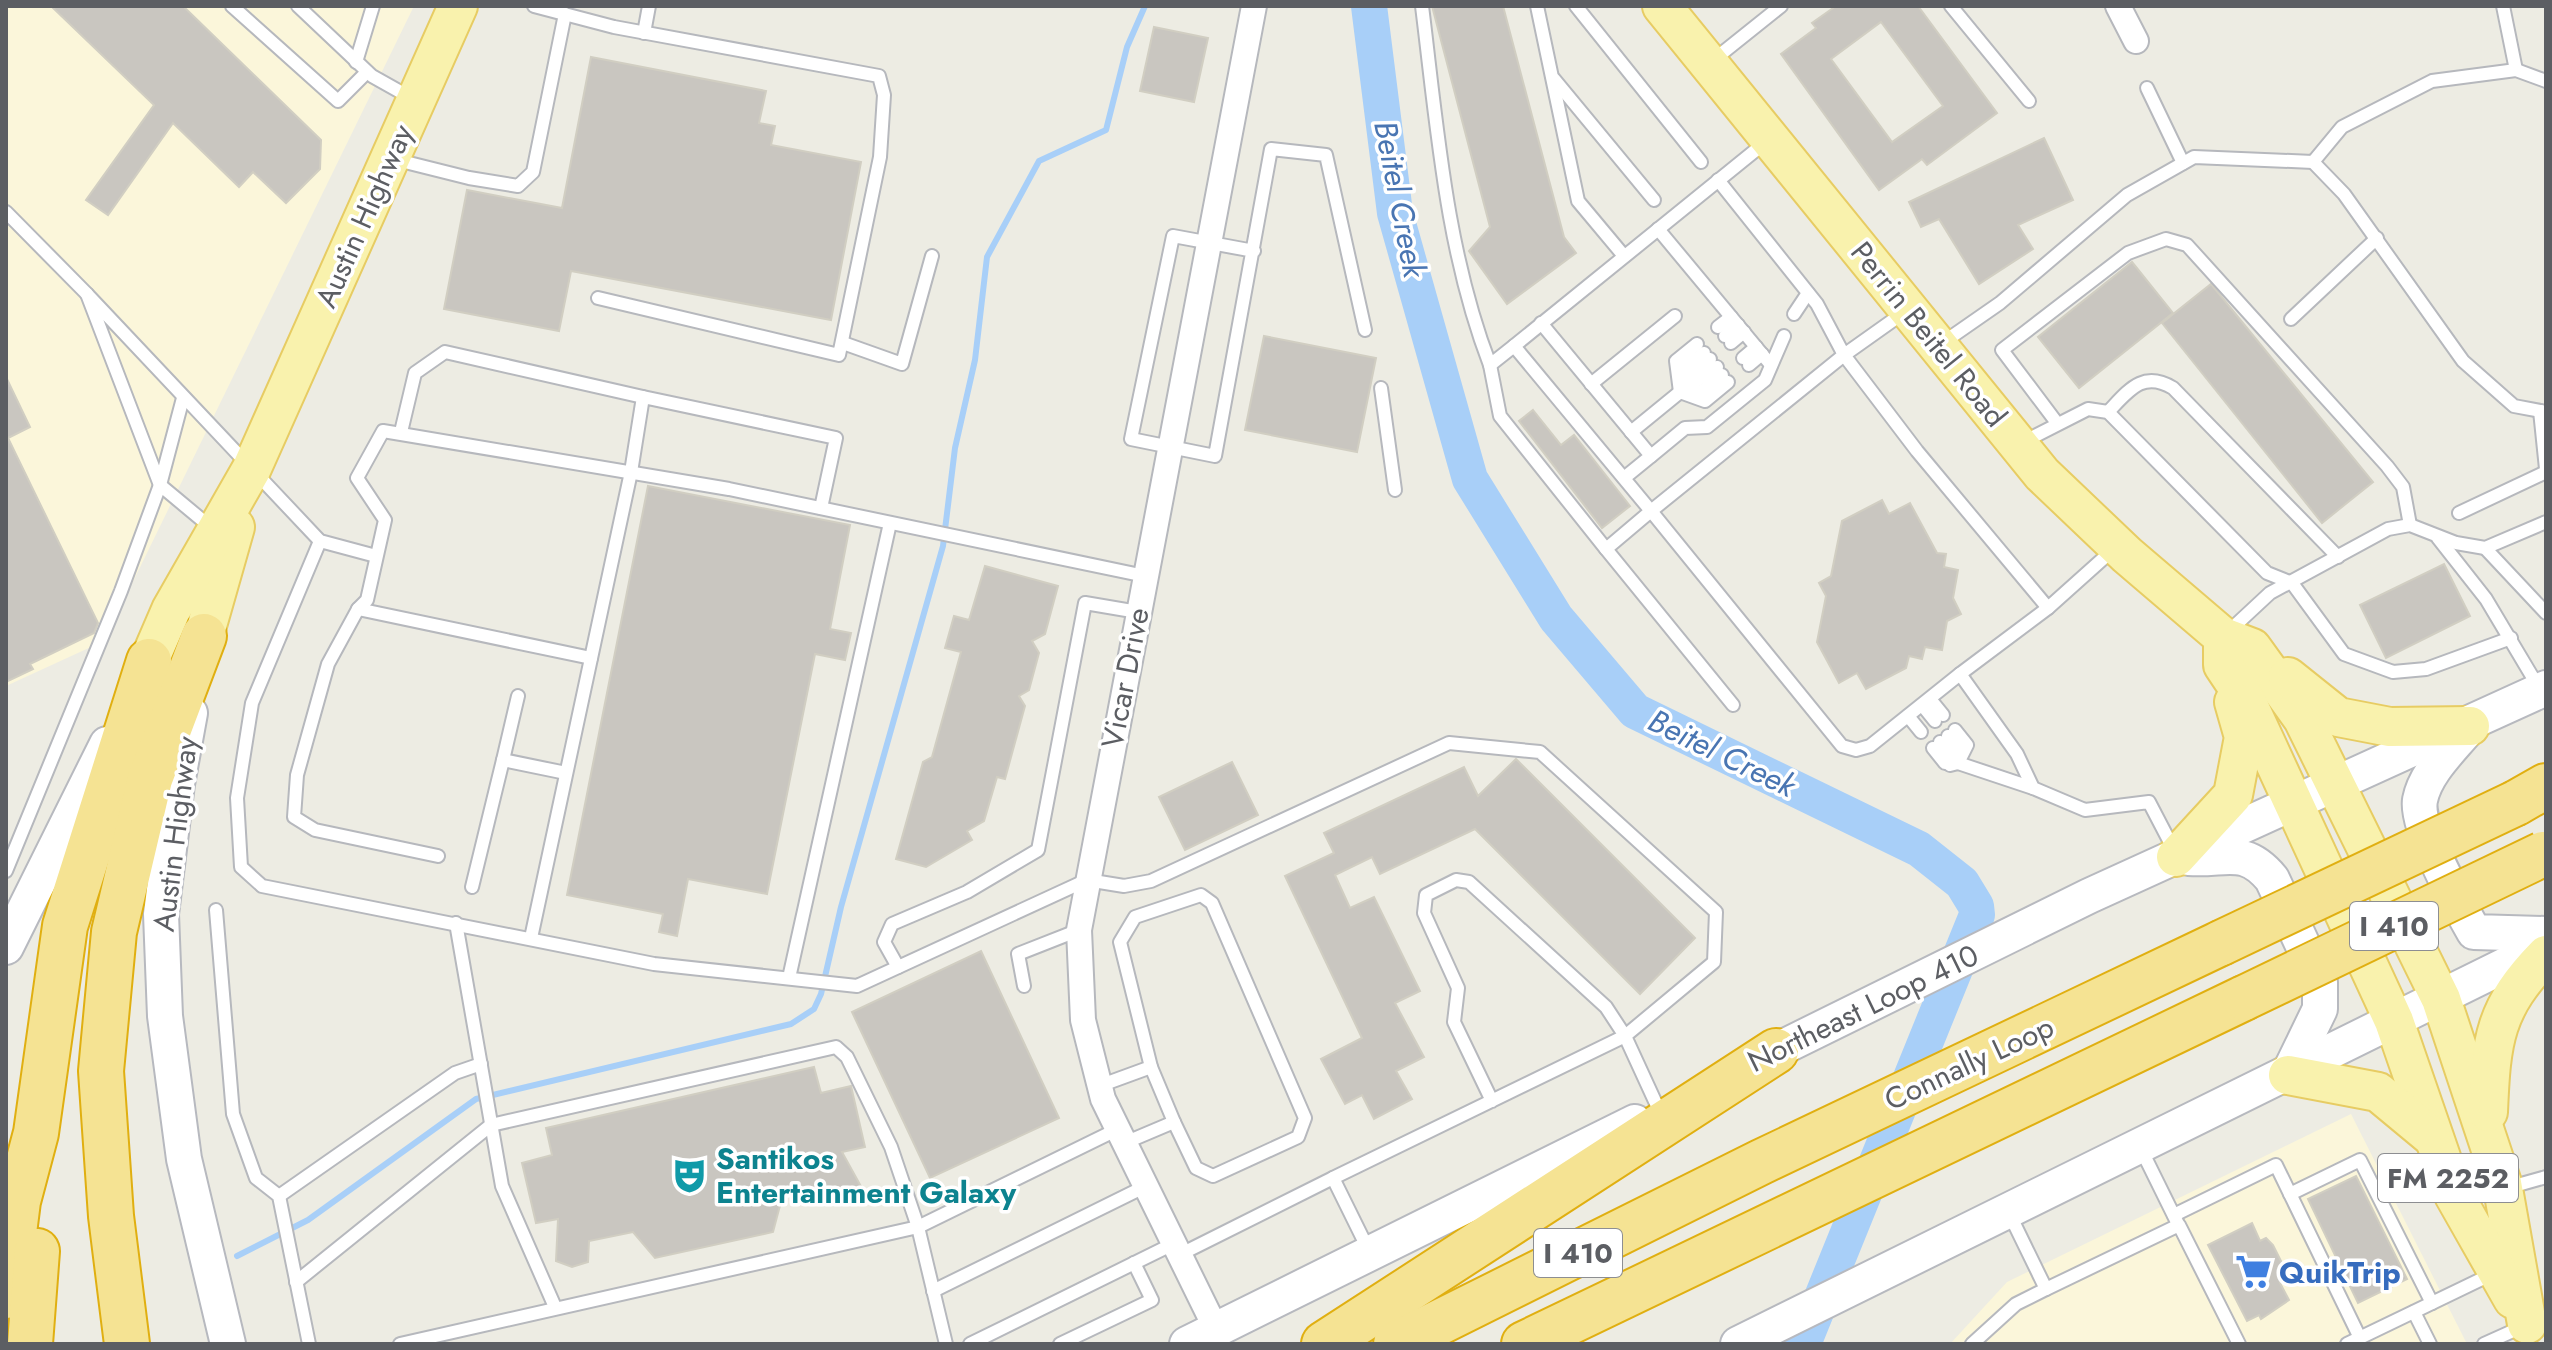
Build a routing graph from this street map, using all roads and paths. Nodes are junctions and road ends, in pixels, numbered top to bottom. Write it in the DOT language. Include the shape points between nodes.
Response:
graph roads {
  1 [pos="232,6"];
  2 [pos="298,6"];
  3 [pos="373,6"];
  4 [pos="458,6"];
  5 [pos="534,6"];
  6 [pos="649,6"];
  7 [pos="1254,6"];
  8 [pos="1422,6"];
  9 [pos="1537,6"];
  10 [pos="1576,6"];
  11 [pos="1662,6"];
  12 [pos="1781,6"];
  13 [pos="1951,6"];
  14 [pos="2118,6"];
  15 [pos="2503,6"];
  16 [pos="565,14"];
  17 [pos="644,33"];
  18 [pos="2136,41"];
  19 [pos="356,62"];
  20 [pos="1709,64"];
  21 [pos="2516,70"];
  22 [pos="367,72"];
  23 [pos="1553,77"];
  24 [pos="2546,81"];
  25 [pos="2147,88"];
  26 [pos="416,100"];
  27 [pos="2029,101"];
  28 [pos="1770,139"];
  29 [pos="390,159"];
  30 [pos="1701,162"];
  31 [pos="2313,162"];
  32 [pos="2183,163"];
  33 [pos="1718,180"];
  34 [pos="1654,200"];
  35 [pos="6,212"];
  36 [pos="1658,229"];
  37 [pos="2377,238"];
  38 [pos="1208,243"];
  39 [pos="1254,251"];
  40 [pos="932,256"];
  41 [pos="1624,256"];
  42 [pos="1708,289"];
  43 [pos="1808,293"];
  44 [pos="87,294"];
  45 [pos="598,298"];
  46 [pos="1695,299"];
  47 [pos="1909,310"];
  48 [pos="1794,314"];
  49 [pos="1675,316"];
  50 [pos="2291,319"];
  51 [pos="1541,323"];
  52 [pos="1365,330"];
  53 [pos="1747,336"];
  54 [pos="1784,336"];
  55 [pos="843,343"];
  56 [pos="1514,346"];
  57 [pos="1734,346"];
  58 [pos="1938,346"];
  59 [pos="1844,355"];
  60 [pos="1713,363"];
  61 [pos="1490,365"];
  62 [pos="1771,365"];
  63 [pos="1591,384"];
  64 [pos="1381,388"];
  65 [pos="1680,392"];
  66 [pos="643,397"];
  67 [pos="183,398"];
  68 [pos="2543,411"];
  69 [pos="2108,412"];
  70 [pos="2057,423"];
  71 [pos="401,432"];
  72 [pos="1631,432"];
  73 [pos="2018,444"];
  74 [pos="1169,447"];
  75 [pos="1651,456"];
  76 [pos="251,470"];
  77 [pos="2546,470"];
  78 [pos="631,472"];
  79 [pos="1624,478"];
  80 [pos="160,485"];
  81 [pos="1395,490"];
  82 [pos="821,508"];
  83 [pos="1651,511"];
  84 [pos="2459,513"];
  85 [pos="2546,522"];
  86 [pos="890,523"];
  87 [pos="2410,525"];
  88 [pos="216,532"];
  89 [pos="2435,534"];
  90 [pos="320,541"];
  91 [pos="2117,546"];
  92 [pos="2485,548"];
  93 [pos="1606,549"];
  94 [pos="376,556"];
  95 [pos="2338,557"];
  96 [pos="1145,576"];
  97 [pos="2292,583"];
  98 [pos="2048,608"];
  99 [pos="358,609"];
  100 [pos="1138,612"];
  101 [pos="2546,613"];
  102 [pos="204,636"];
  103 [pos="2511,638"];
  104 [pos="2232,650"];
  105 [pos="591,658"];
  106 [pos="149,661"];
  107 [pos="1960,674"];
  108 [pos="2543,689"];
  109 [pos="518,696"];
  110 [pos="1733,705"];
  111 [pos="1916,710"];
  112 [pos="2470,726"];
  113 [pos="503,760"];
  114 [pos="1958,763"];
  115 [pos="566,773"];
  116 [pos="2337,785"];
  117 [pos="2033,788"];
  118 [pos="2536,792"];
  119 [pos="2296,805"];
  120 [pos="2545,853"];
  121 [pos="438,856"];
  122 [pos="2176,857"];
  123 [pos="6,871"];
  124 [pos="1087,880"];
  125 [pos="472,887"];
  126 [pos="216,910"];
  127 [pos="456,923"];
  128 [pos="1079,930"];
  129 [pos="2546,934"];
  130 [pos="531,938"];
  131 [pos="2546,945"];
  132 [pos="6,947"];
  133 [pos="2546,955"];
  134 [pos="898,967"];
  135 [pos="789,978"];
  136 [pos="1024,986"];
  137 [pos="2441,999"];
  138 [pos="2394,1021"];
  139 [pos="1625,1036"];
  140 [pos="1776,1051"];
  141 [pos="481,1064"];
  142 [pos="1151,1067"];
  143 [pos="2288,1075"];
  144 [pos="1099,1086"];
  145 [pos="1492,1101"];
  146 [pos="1659,1110"];
  147 [pos="490,1119"];
  148 [pos="1174,1122"];
  149 [pos="36,1133"];
  150 [pos="1119,1137"];
  151 [pos="2434,1139"];
  152 [pos="2487,1139"];
  153 [pos="2140,1146"];
  154 [pos="2546,1177"];
  155 [pos="1333,1178"];
  156 [pos="1144,1187"];
  157 [pos="2503,1190"];
  158 [pos="2290,1194"];
  159 [pos="279,1196"];
  160 [pos="2008,1210"];
  161 [pos="2176,1220"];
  162 [pos="918,1227"];
  163 [pos="1176,1249"];
  164 [pos="1371,1254"];
  165 [pos="1134,1263"];
  166 [pos="2498,1272"];
  167 [pos="296,1282"];
  168 [pos="2046,1289"];
  169 [pos="933,1291"];
  170 [pos="6,1296"];
  171 [pos="2432,1303"];
  172 [pos="555,1307"];
  173 [pos="2414,1312"];
  174 [pos="2531,1334"];
  175 [pos="1202,1337"];
  176 [pos="2360,1338"];
  177 [pos="30,1344"];
  178 [pos="127,1344"];
  179 [pos="228,1344"];
  180 [pos="309,1344"];
  181 [pos="400,1344"];
  182 [pos="946,1344"];
  183 [pos="970,1344"];
  184 [pos="1060,1344"];
  185 [pos="1324,1344"];
  186 [pos="1396,1344"];
  187 [pos="1524,1344"];
  188 [pos="1738,1344"];
  189 [pos="1972,1344"];
  190 [pos="2239,1344"];
  191 [pos="2347,1344"];
  192 [pos="2430,1344"];
  193 [pos="2484,1344"];
  1 -- 22 [label="lane" via="338,101"];
  2 -- 19 [label="lane"];
  3 -- 19 [label="lane"];
  4 -- 26 [label="main road, Austin Highway"];
  5 -- 16 [label="lane"];
  6 -- 17 [label="lane"];
  7 -- 38 [label="street, Vicar Drive"];
  8 -- 61 [label="lane" via="1463,286"];
  9 -- 23 [label="lane"];
  10 -- 30 [label="lane"];
  11 -- 20 [label="main road, Perrin Beitel Road"];
  12 -- 20 [label="lane"];
  13 -- 27 [label="lane"];
  14 -- 18 [label="street"];
  15 -- 21 [label="lane"];
  16 -- 17 [label="lane"];
  16 -- 29 [label="lane" via="533,172 518,186"];
  17 -- 55 [label="lane" via="879,76 884,95 880,157"];
  19 -- 22 [label="lane"];
  20 -- 28 [label="main road, Perrin Beitel Road"];
  21 -- 24 [label="lane"];
  21 -- 31 [label="lane" via="2432,81 2342,127"];
  22 -- 26 [label="lane"];
  23 -- 34 [label="lane"];
  23 -- 41 [label="lane" via="1578,201"];
  25 -- 32 [label="lane"];
  26 -- 29 [label="main road, Austin Highway"];
  28 -- 33 [label="lane"];
  28 -- 47 [label="main road, Perrin Beitel Road"];
  29 -- 76 [label="main road, Austin Highway"];
  31 -- 32 [label="lane" via="2194,157"];
  31 -- 37 [label="lane"];
  32 -- 58 [label="lane" via="2127,195 2000,303"];
  33 -- 36 [label="lane"];
  33 -- 43 [label="lane"];
  35 -- 44 [label="lane"];
  36 -- 41 [label="lane"];
  36 -- 42 [label="lane"];
  37 -- 50 [label="lane"];
  37 -- 68 [label="lane" via="2463,361 2514,406"];
  38 -- 39 [label="lane"];
  38 -- 74 [label="street, Vicar Drive"];
  38 -- 74 [label="lane" via="1173,236 1131,439"];
  39 -- 52 [label="lane" via="1271,149 1326,155"];
  39 -- 74 [label="lane" via="1215,456"];
  40 -- 55 [label="lane" via="902,364"];
  41 -- 51 [label="lane"];
  42 -- 46 [label="lane"];
  42 -- 53 [label="lane"];
  43 -- 48 [label="lane"];
  43 -- 59 [label="lane"];
  44 -- 67 [label="lane"];
  44 -- 80 [label="lane"];
  45 -- 55 [label="lane" via="839,355"];
  47 -- 58 [label="main road, Perrin Beitel Road"];
  47 -- 59 [label="lane"];
  49 -- 63 [label="lane"];
  51 -- 56 [label="lane"];
  51 -- 63 [label="lane"];
  53 -- 57 [label="lane"];
  53 -- 57 [label="lane"];
  53 -- 57 [label="lane"];
  53 -- 62 [label="lane"];
  54 -- 62 [label="lane"];
  56 -- 61 [label="lane"];
  56 -- 79 [label="lane"];
  58 -- 73 [label="main road, Perrin Beitel Road"];
  59 -- 83 [label="lane"];
  59 -- 98 [label="lane"];
  60 -- 65 [label="lane"];
  60 -- 65 [label="lane" via="1683,369"];
  60 -- 65 [label="lane" via="1705,401"];
  61 -- 93 [label="lane" via="1500,416"];
  62 -- 75 [label="lane" via="1765,380 1707,427 1685,428"];
  63 -- 72 [label="lane"];
  64 -- 81 [label="lane"];
  65 -- 72 [label="lane"];
  66 -- 71 [label="lane" via="445,352 415,373"];
  66 -- 78 [label="lane"];
  66 -- 82 [label="lane" via="836,438"];
  67 -- 76 [label="lane"];
  67 -- 80 [label="lane"];
  68 -- 77 [label="lane"];
  69 -- 70 [label="lane" via="2088,409"];
  69 -- 95 [label="lane" via="2137,382 2159,379"];
  69 -- 97 [label="lane" via="2267,573"];
  70 -- 73 [label="lane"];
  70 -- 87 [label="lane" via="2002,350 2128,253 2166,239 2187,245 2387,466 2403,487"];
  71 -- 78 [label="lane"];
  71 -- 94 [label="lane" via="383,431 357,478 385,520"];
  72 -- 75 [label="lane"];
  73 -- 91 [label="main road, Perrin Beitel Road"];
  74 -- 96 [label="street, Vicar Drive"];
  75 -- 79 [label="lane"];
  76 -- 88 [label="main road, Austin Highway"];
  76 -- 90 [label="lane"];
  76 -- 102 [label="main road, Austin Highway"];
  77 -- 84 [label="lane"];
  78 -- 82 [label="lane"];
  78 -- 105 [label="lane"];
  79 -- 83 [label="lane"];
  80 -- 88 [label="lane"];
  80 -- 123 [label="lane"];
  82 -- 86 [label="lane"];
  83 -- 93 [label="lane"];
  83 -- 111 [label="lane" via="1842,746 1870,746"];
  85 -- 92 [label="lane"];
  86 -- 96 [label="lane"];
  86 -- 135 [label="lane"];
  87 -- 89 [label="lane"];
  87 -- 95 [label="lane" via="2388,529"];
  88 -- 106 [label="main road, Austin Highway"];
  89 -- 92 [label="lane"];
  89 -- 103 [label="lane"];
  90 -- 94 [label="lane"];
  90 -- 127 [label="lane" via="252,703 237,798 241,867 262,886"];
  91 -- 98 [label="lane"];
  91 -- 104 [label="main road, Perrin Beitel Road"];
  92 -- 101 [label="lane"];
  93 -- 110 [label="lane"];
  94 -- 99 [label="lane" via="367,600"];
  95 -- 97 [label="lane"];
  96 -- 100 [label="street, Vicar Drive"];
  97 -- 103 [label="lane" via="2344,654 2393,672 2426,669"];
  97 -- 104 [label="lane" via="2270,593"];
  98 -- 107 [label="lane"];
  99 -- 105 [label="lane"];
  99 -- 121 [label="lane" via="328,664 297,775 294,817 315,830"];
  100 -- 124 [label="street, Vicar Drive"];
  100 -- 134 [label="lane" via="1085,603 1038,850 967,892 892,924 884,942"];
  102 -- 178 [label="highway" via="150,779 114,932 101,1071"];
  102 -- 179 [label="main road, Austin Highway" via="177,784 161,914 165,1016 184,1159"];
  103 -- 108 [label="lane"];
  104 -- 112 [label="main road" via="2338,717 2390,727"];
  104 -- 116 [label="main road, Perrin Beitel Road" via="2303,719"];
  104 -- 119 [label="main road, Perrin Beitel Road" via="2245,698"];
  104 -- 122 [label="main road" via="2244,737 2233,795"];
  105 -- 115 [label="lane"];
  106 -- 132 [label="main road, Austin Highway"];
  106 -- 149 [label="highway" via="65,926"];
  107 -- 111 [label="lane"];
  107 -- 117 [label="lane" via="2017,754"];
  108 -- 112 [label="main road, Northeast Loop 410"];
  109 -- 113 [label="lane"];
  111 -- 111 [label="lane" via="1928,726"];
  112 -- 116 [label="main road, Northeast Loop 410"];
  112 -- 129 [label="main road" via="2436,767 2420,800 2424,827 2474,932"];
  113 -- 115 [label="lane"];
  113 -- 125 [label="lane"];
  114 -- 114 [label="lane" via="1939,768 1941,742 1959,750"];
  114 -- 117 [label="lane"];
  115 -- 130 [label="lane"];
  116 -- 119 [label="main road, Northeast Loop 410"];
  116 -- 137 [label="main road, Perrin Beitel Road / FM 2252"];
  117 -- 122 [label="lane" via="2085,810 2149,802"];
  118 -- 186 [label="highway, Connally Loop / I 410, bridge" via="1761,1162"];
  119 -- 122 [label="main road, Northeast Loop 410"];
  119 -- 138 [label="main road, Perrin Beitel Road / FM 2252"];
  120 -- 187 [label="highway, Connally Loop / I 410, bridge"];
  122 -- 140 [label="main road, Northeast Loop 410"];
  122 -- 143 [label="main road" via="2243,856 2255,860 2272,879 2320,982 2320,1009"];
  124 -- 128 [label="street, Vicar Drive"];
  124 -- 134 [label="lane"];
  124 -- 139 [label="lane" via="1124,886 1151,881 1449,743 1540,752 1716,912 1714,962"];
  126 -- 159 [label="lane" via="233,1114 256,1178"];
  127 -- 130 [label="lane"];
  127 -- 141 [label="lane"];
  128 -- 136 [label="lane" via="1018,954"];
  128 -- 144 [label="street, Vicar Drive" via="1083,1020"];
  130 -- 135 [label="lane" via="654,964"];
  131 -- 137 [label="main road"];
  133 -- 152 [label="main road" via="2517,985 2502,1015 2490,1060"];
  134 -- 135 [label="lane" via="857,986"];
  137 -- 138 [label="main road"];
  137 -- 152 [label="main road, Perrin Beitel Road / FM 2252"];
  138 -- 143 [label="main road"];
  138 -- 151 [label="main road, Perrin Beitel Road / FM 2252"];
  139 -- 145 [label="lane"];
  139 -- 145 [label="lane" via="1606,1007 1469,882 1456,880 1426,895 1424,913 1458,988 1454,1022"];
  139 -- 146 [label="lane"];
  140 -- 146 [label="main road, Northeast Loop 410"];
  140 -- 185 [label="highway"];
  141 -- 147 [label="lane"];
  141 -- 159 [label="lane" via="455,1073"];
  142 -- 144 [label="lane"];
  142 -- 148 [label="lane"];
  142 -- 148 [label="lane" via="1120,942 1135,917 1201,895 1212,903 1305,1118 1298,1137 1213,1176 1196,1168"];
  143 -- 151 [label="main road" via="2378,1092"];
  143 -- 153 [label="main road"];
  144 -- 150 [label="street, Vicar Drive"];
  145 -- 155 [label="lane"];
  146 -- 164 [label="main road, Northeast Loop 410"];
  147 -- 162 [label="lane" via="836,1047 847,1057 891,1147"];
  147 -- 167 [label="lane"];
  147 -- 172 [label="lane" via="502,1186"];
  148 -- 150 [label="lane"];
  149 -- 170 [label="highway" via="18,1201"];
  149 -- 177 [label="highway" via="40,1194"];
  150 -- 156 [label="street, Vicar Drive"];
  150 -- 162 [label="lane"];
  151 -- 166 [label="main road, Perrin Beitel Road / FM 2252" via="2454,1195"];
  152 -- 157 [label="main road, Perrin Beitel Road / FM 2252"];
  153 -- 160 [label="main road"];
  153 -- 161 [label="lane"];
  154 -- 157 [label="lane"];
  155 -- 163 [label="lane"];
  155 -- 164 [label="lane"];
  156 -- 163 [label="street, Vicar Drive"];
  156 -- 169 [label="lane"];
  157 -- 174 [label="main road, Perrin Beitel Road / FM 2252"];
  158 -- 161 [label="lane" via="2276,1165"];
  158 -- 171 [label="lane" via="2360,1160"];
  158 -- 176 [label="lane"];
  159 -- 167 [label="lane"];
  160 -- 168 [label="lane"];
  160 -- 188 [label="main road"];
  161 -- 168 [label="lane"];
  161 -- 190 [label="lane"];
  162 -- 169 [label="lane"];
  162 -- 172 [label="lane"];
  163 -- 165 [label="lane"];
  163 -- 175 [label="street, Vicar Drive"];
  164 -- 175 [label="main road, Northeast Loop 410"];
  165 -- 183 [label="lane"];
  165 -- 184 [label="lane" via="1152,1300"];
  166 -- 171 [label="lane"];
  166 -- 174 [label="main road, Perrin Beitel Road / FM 2252"];
  167 -- 180 [label="lane"];
  168 -- 189 [label="lane" via="2016,1304"];
  169 -- 182 [label="lane"];
  171 -- 173 [label="lane"];
  172 -- 181 [label="lane"];
  173 -- 176 [label="lane"];
  173 -- 192 [label="lane"];
  174 -- 193 [label="lane"];
  176 -- 191 [label="lane"];
}
